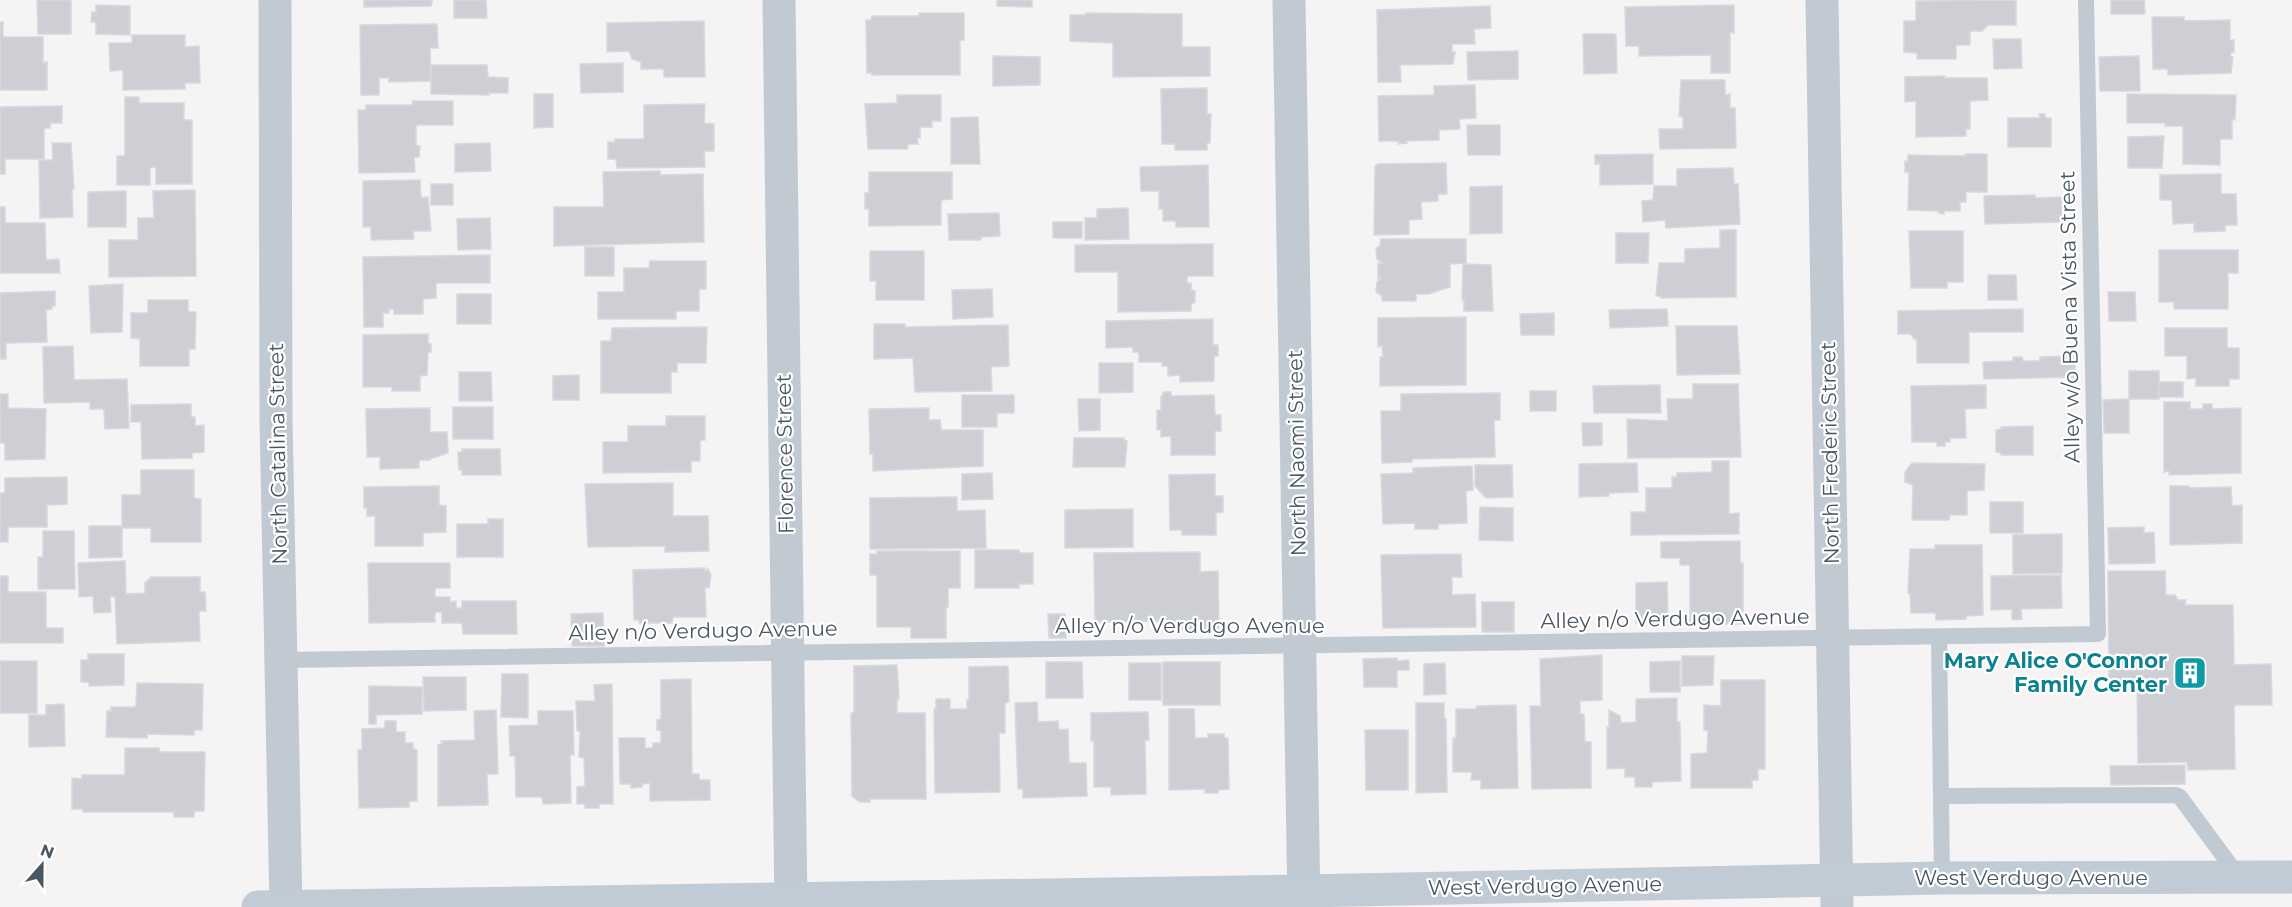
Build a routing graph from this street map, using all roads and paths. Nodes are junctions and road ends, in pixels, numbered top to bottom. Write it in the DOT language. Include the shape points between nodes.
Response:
graph roads {
  1 [pos="275,0"];
  2 [pos="779,0"];
  3 [pos="1289,0"];
  4 [pos="1822,0"];
  5 [pos="2086,0"];
  6 [pos="2098,634"];
  7 [pos="1939,637"];
  8 [pos="1833,640"];
  9 [pos="1301,648"];
  10 [pos="787,652"];
  11 [pos="281,660"];
  12 [pos="1941,796"];
  13 [pos="2239,877"];
  14 [pos="2292,877"];
  15 [pos="1942,878"];
  16 [pos="1837,894"];
  17 [pos="1304,899"];
  18 [pos="791,903"];
  19 [pos="258,907"];
  20 [pos="286,907"];
  1 -- 11 [label="street, North Catalina Street"];
  2 -- 10 [label="street, Florence Street"];
  3 -- 9 [label="street, North Naomi Street"];
  4 -- 8 [label="street, North Frederic Street"];
  5 -- 6 [label="lane, Alley w/o Buena Vista Street"];
  6 -- 7 [label="lane, Alley n/o Verdugo Avenue"];
  7 -- 8 [label="lane, Alley n/o Verdugo Avenue"];
  7 -- 12 [label="lane"];
  8 -- 9 [label="lane, Alley n/o Verdugo Avenue"];
  8 -- 16 [label="street, North Frederic Street"];
  9 -- 10 [label="lane, Alley n/o Verdugo Avenue"];
  9 -- 17 [label="street, North Naomi Street"];
  10 -- 11 [label="lane, Alley n/o Verdugo Avenue"];
  10 -- 18 [label="street, Florence Street"];
  11 -- 20 [label="street, North Catalina Street"];
  12 -- 13 [label="lane" via="2176,795"];
  12 -- 15 [label="lane"];
  13 -- 14 [label="main road, West Verdugo Avenue"];
  13 -- 15 [label="main road, West Verdugo Avenue"];
  15 -- 16 [label="main road, West Verdugo Avenue"];
  16 -- 17 [label="main road, West Verdugo Avenue"];
  17 -- 18 [label="main road, West Verdugo Avenue"];
  18 -- 20 [label="main road, West Verdugo Avenue"];
  19 -- 20 [label="main road, West Verdugo Avenue"];
}
